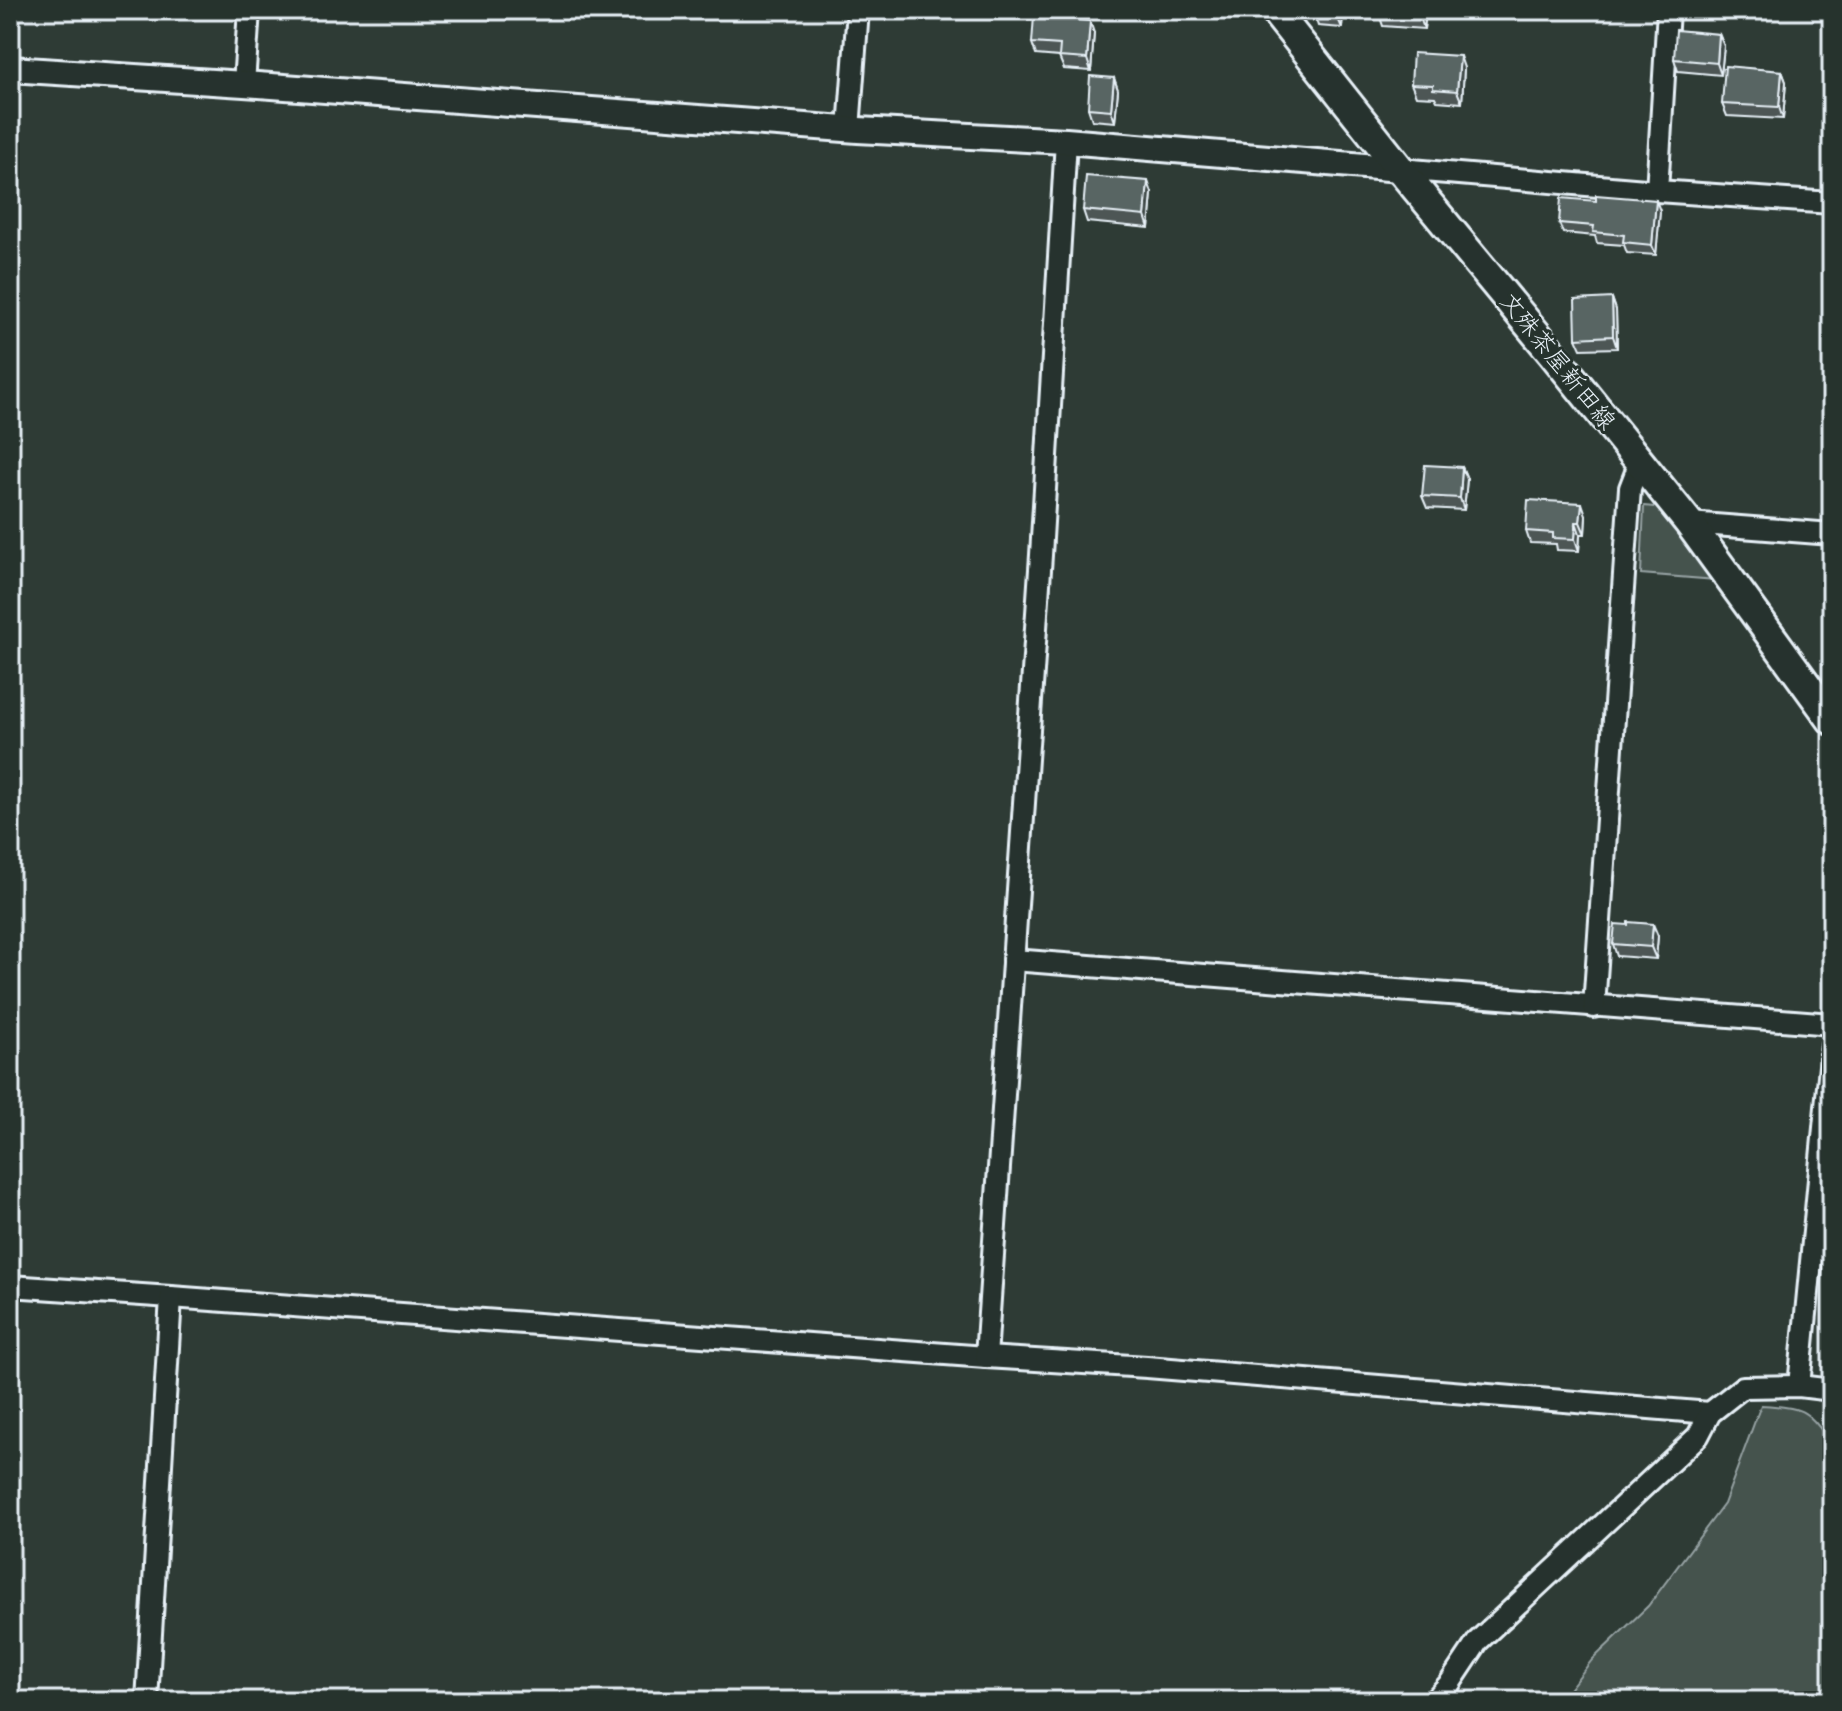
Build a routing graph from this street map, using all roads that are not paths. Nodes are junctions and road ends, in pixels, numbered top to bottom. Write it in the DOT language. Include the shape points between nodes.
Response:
graph roads {
  1 [pos="249,10"];
  2 [pos="858,10"];
  3 [pos="1274,10"];
  4 [pos="1668,10"];
  5 [pos="10,69"];
  6 [pos="244,84"];
  7 [pos="849,129"];
  8 [pos="1066,141"];
  9 [pos="1400,169"];
  10 [pos="1657,191"];
  11 [pos="1832,203"];
  12 [pos="1640,462"];
  13 [pos="1689,523"];
  14 [pos="1832,534"];
  15 [pos="1832,720"];
  16 [pos="1013,960"];
  17 [pos="1594,1007"];
  18 [pos="1832,1024"];
  19 [pos="1832,1045"];
  20 [pos="10,1286"];
  21 [pos="171,1297"];
  22 [pos="986,1357"];
  23 [pos="1799,1386"];
  24 [pos="1832,1390"];
  25 [pos="1710,1413"];
  26 [pos="147,1701"];
  27 [pos="1434,1701"];
  1 -- 6 [label="street"];
  2 -- 7 [label="street"];
  3 -- 9 [label="main road, 文殊茶屋新田線"];
  4 -- 10 [label="street"];
  5 -- 6 [label="street"];
  6 -- 7 [label="street"];
  7 -- 8 [label="street"];
  8 -- 9 [label="street"];
  8 -- 16 [label="street"];
  9 -- 10 [label="street"];
  9 -- 12 [label="main road, 文殊茶屋新田線"];
  10 -- 11 [label="street"];
  12 -- 13 [label="main road, 文殊茶屋新田線"];
  12 -- 17 [label="street" via="1630,488"];
  13 -- 14 [label="street"];
  13 -- 15 [label="main road, 文殊茶屋新田線"];
  16 -- 17 [label="street"];
  16 -- 22 [label="street"];
  17 -- 18 [label="street"];
  19 -- 23 [label="street"];
  20 -- 21 [label="street"];
  21 -- 22 [label="street"];
  21 -- 26 [label="street"];
  22 -- 25 [label="street"];
  23 -- 24 [label="street"];
  23 -- 25 [label="street" via="1743,1387"];
  25 -- 27 [label="street" via="1698,1436 1478,1641"];
}
